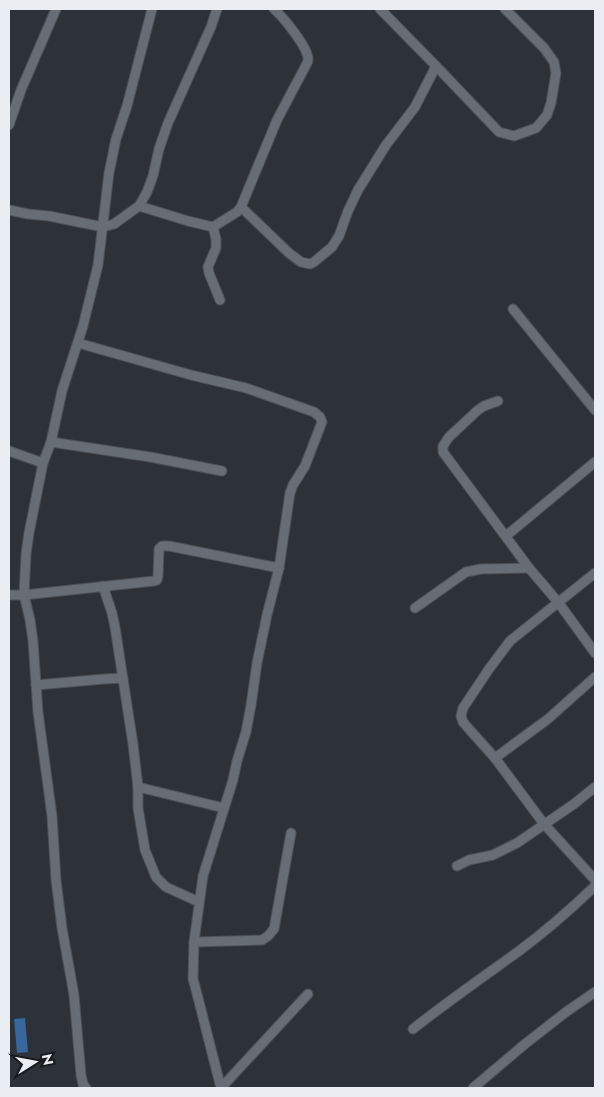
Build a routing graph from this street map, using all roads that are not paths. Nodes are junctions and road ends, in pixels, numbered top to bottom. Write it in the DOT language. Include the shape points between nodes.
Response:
graph roads {
  1 [pos="56,9"];
  2 [pos="152,9"];
  3 [pos="217,9"];
  4 [pos="274,9"];
  5 [pos="380,9"];
  6 [pos="505,9"];
  7 [pos="436,66"];
  8 [pos="9,125"];
  9 [pos="139,206"];
  10 [pos="241,207"];
  11 [pos="9,210"];
  12 [pos="213,226"];
  13 [pos="103,227"];
  14 [pos="220,300"];
  15 [pos="513,309"];
  16 [pos="78,343"];
  17 [pos="498,401"];
  18 [pos="595,410"];
  19 [pos="51,442"];
  20 [pos="9,451"];
  21 [pos="595,462"];
  22 [pos="43,463"];
  23 [pos="222,471"];
  24 [pos="506,536"];
  25 [pos="279,568"];
  26 [pos="529,568"];
  27 [pos="595,573"];
  28 [pos="103,586"];
  29 [pos="9,595"];
  30 [pos="24,595"];
  31 [pos="558,602"];
  32 [pos="415,608"];
  33 [pos="595,653"];
  34 [pos="595,677"];
  35 [pos="123,678"];
  36 [pos="36,685"];
  37 [pos="495,758"];
  38 [pos="138,787"];
  39 [pos="595,787"];
  40 [pos="224,808"];
  41 [pos="544,824"];
  42 [pos="291,833"];
  43 [pos="457,866"];
  44 [pos="595,880"];
  45 [pos="595,886"];
  46 [pos="198,902"];
  47 [pos="194,942"];
  48 [pos="595,992"];
  49 [pos="308,994"];
  50 [pos="413,1029"];
  51 [pos="86,1088"];
  52 [pos="221,1088"];
  53 [pos="473,1088"];
  1 -- 8 [label="street"];
  2 -- 13 [label="street" via="116,139"];
  3 -- 9 [label="street" via="168,123 153,176"];
  4 -- 10 [label="street" via="304,46 308,58 306,68 277,120"];
  5 -- 7 [label="street"];
  6 -- 7 [label="street" via="554,62 556,73 551,103 547,115 536,128 514,136 499,132"];
  7 -- 10 [label="street" via="414,107 358,190 339,236 332,247 314,262 301,262 289,253"];
  9 -- 12 [label="street"];
  9 -- 13 [label="street" via="114,224"];
  10 -- 12 [label="street"];
  11 -- 13 [label="street"];
  12 -- 14 [label="street" via="216,248 208,267"];
  13 -- 16 [label="street" via="95,282"];
  15 -- 18 [label="street"];
  16 -- 19 [label="street" via="62,391"];
  16 -- 25 [label="street" via="246,388 320,417 322,422 305,466 290,493"];
  17 -- 24 [label="street" via="478,410 449,437 443,452"];
  19 -- 22 [label="street"];
  19 -- 23 [label="street"];
  20 -- 22 [label="street"];
  21 -- 24 [label="street"];
  22 -- 30 [label="street" via="28,533"];
  24 -- 26 [label="street"];
  25 -- 28 [label="street" via="162,546 159,549 157,580"];
  25 -- 40 [label="street" via="266,615 246,732"];
  26 -- 31 [label="street"];
  26 -- 32 [label="street" via="466,572"];
  27 -- 31 [label="street"];
  28 -- 30 [label="street"];
  28 -- 35 [label="street" via="112,613"];
  29 -- 30 [label="street"];
  30 -- 36 [label="street" via="33,642"];
  31 -- 33 [label="street"];
  31 -- 37 [label="street" via="510,641 463,708 463,722"];
  34 -- 37 [label="street" via="548,719"];
  35 -- 36 [label="street"];
  35 -- 38 [label="street"];
  36 -- 51 [label="street" via="52,816 56,880 74,995 81,1075"];
  37 -- 41 [label="street"];
  38 -- 40 [label="street"];
  38 -- 46 [label="street" via="145,850 156,877 166,887"];
  39 -- 41 [label="street"];
  40 -- 46 [label="street"];
  41 -- 43 [label="street" via="504,851"];
  41 -- 44 [label="street"];
  42 -- 47 [label="street" via="274,929 268,936 262,940"];
  45 -- 50 [label="street" via="519,951"];
  46 -- 47 [label="street"];
  47 -- 52 [label="street" via="194,986"];
  48 -- 53 [label="street"];
  49 -- 52 [label="street"];
}
